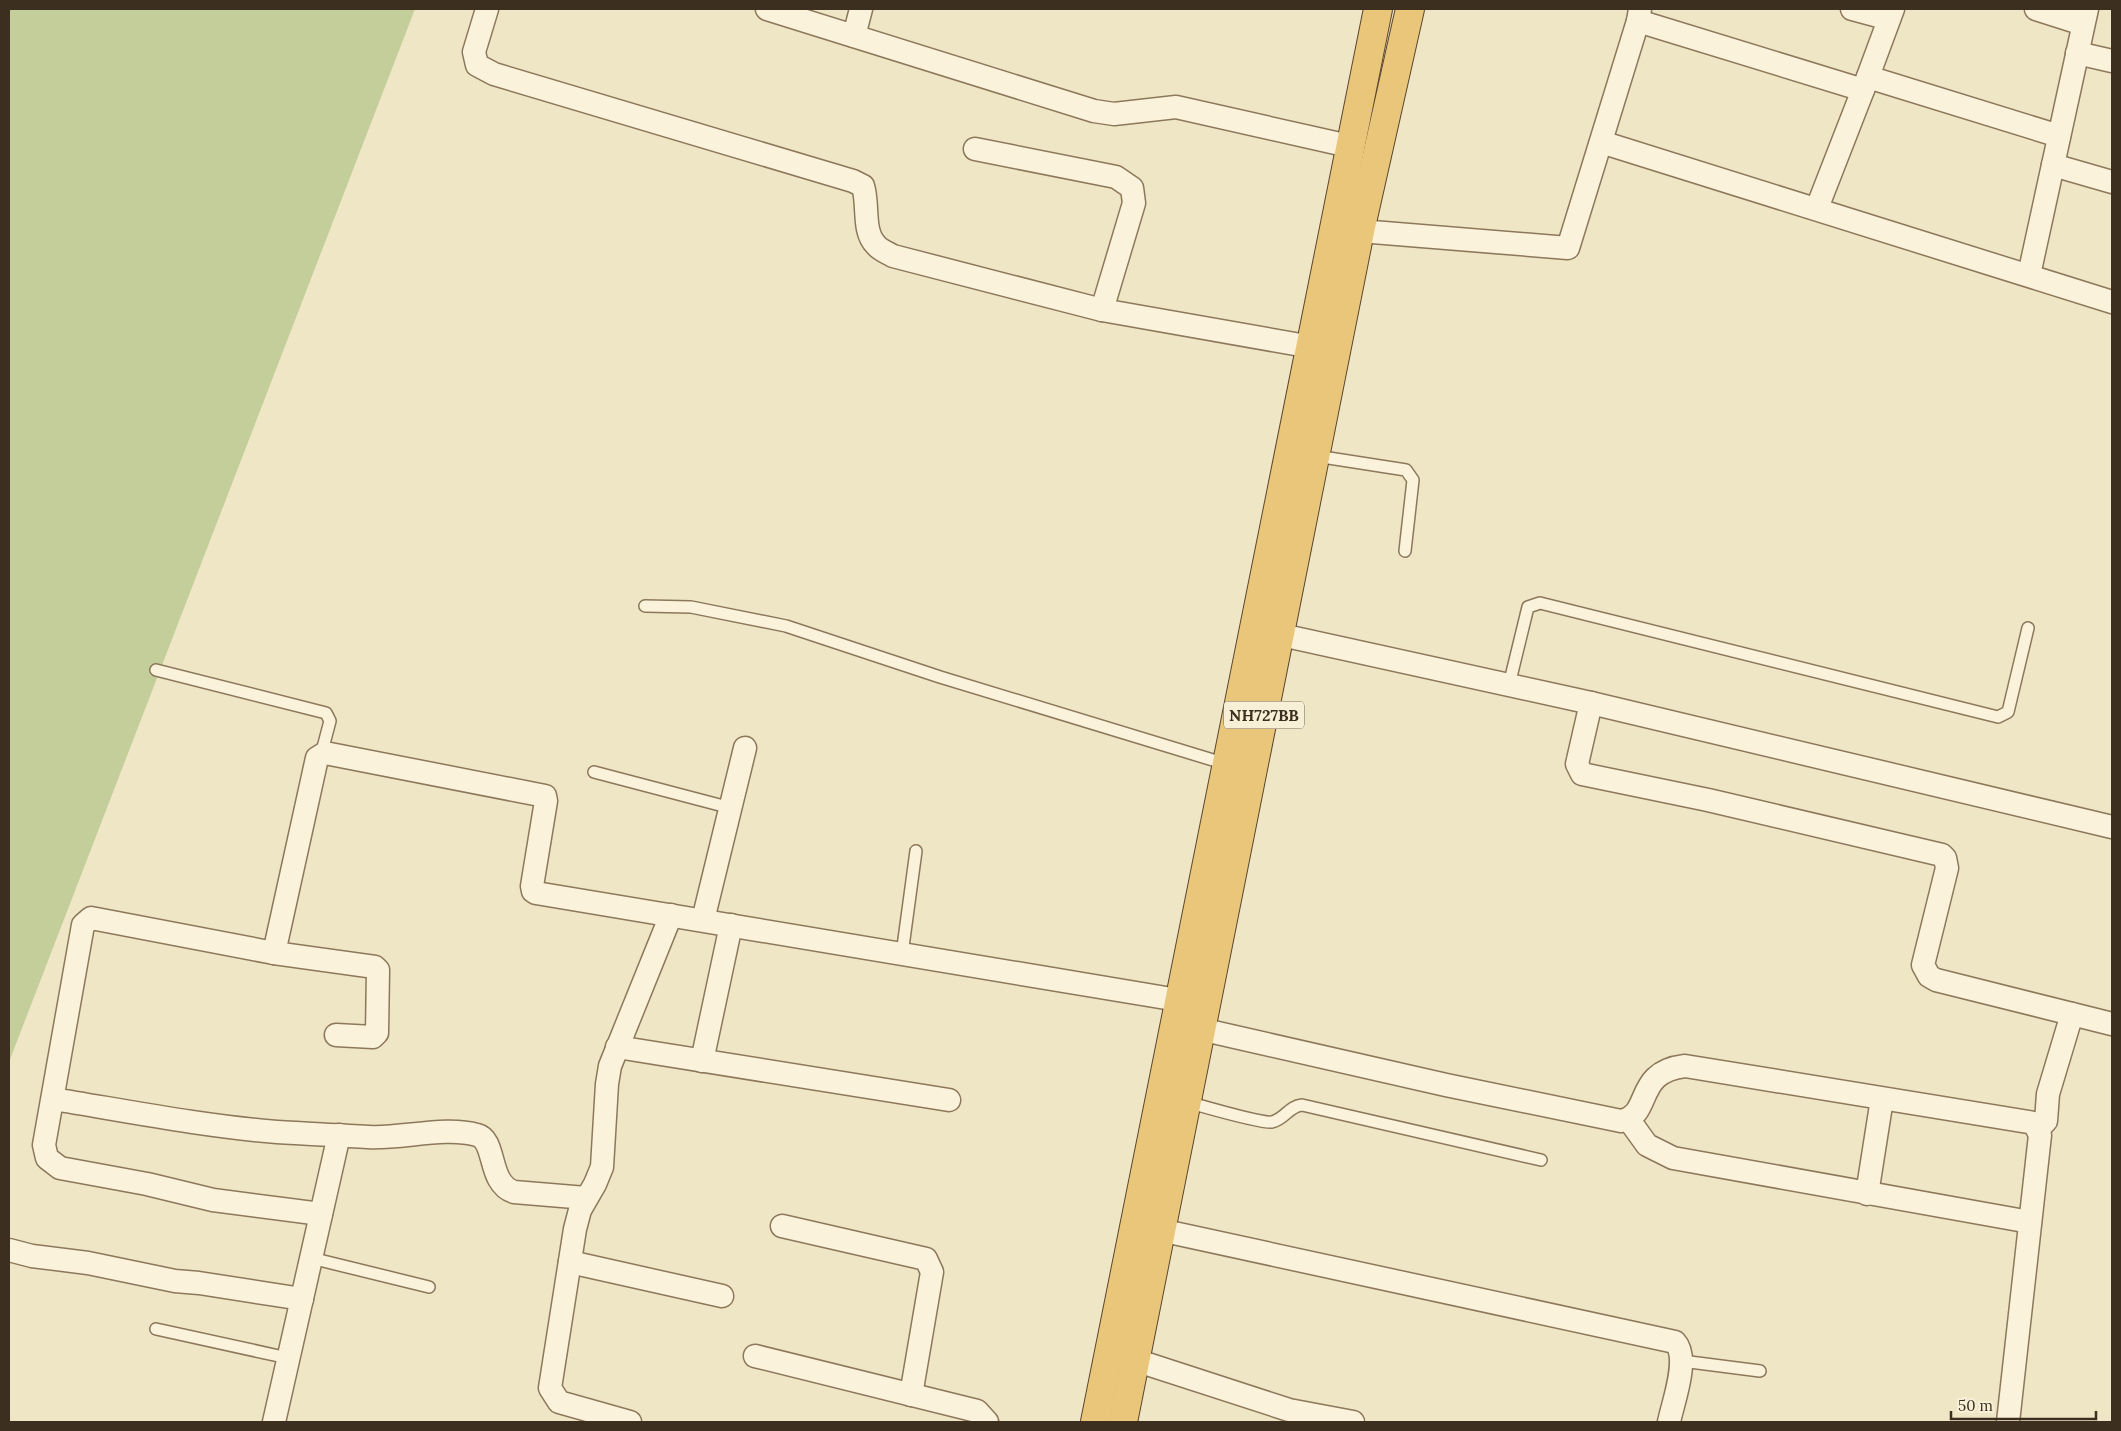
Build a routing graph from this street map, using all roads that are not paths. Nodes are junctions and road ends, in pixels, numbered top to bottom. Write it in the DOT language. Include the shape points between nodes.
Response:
graph roads {
  1 [pos="487,9"];
  2 [pos="767,9"];
  3 [pos="861,9"];
  4 [pos="1378,9"];
  5 [pos="1410,9"];
  6 [pos="1852,9"];
  7 [pos="2036,9"];
  8 [pos="1891,14"];
  9 [pos="1639,15"];
  10 [pos="2085,17"];
  11 [pos="854,36"];
  12 [pos="2077,53"];
  13 [pos="2112,61"];
  14 [pos="1866,84"];
  15 [pos="2059,136"];
  16 [pos="1601,142"];
  17 [pos="1349,146"];
  18 [pos="974,149"];
  19 [pos="2053,165"];
  20 [pos="2112,182"];
  21 [pos="1817,208"];
  22 [pos="1360,231"];
  23 [pos="2029,275"];
  24 [pos="2112,302"];
  25 [pos="1102,310"];
  26 [pos="1312,347"];
  27 [pos="1316,456"];
  28 [pos="1406,551"];
  29 [pos="645,606"];
  30 [pos="2028,628"];
  31 [pos="1267,632"];
  32 [pos="156,670"];
  33 [pos="1509,685"];
  34 [pos="1591,703"];
  35 [pos="745,748"];
  36 [pos="321,755"];
  37 [pos="1226,764"];
  38 [pos="594,772"];
  39 [pos="731,808"];
  40 [pos="2112,828"];
  41 [pos="916,851"];
  42 [pos="671,915"];
  43 [pos="703,920"];
  44 [pos="731,925"];
  45 [pos="274,952"];
  46 [pos="902,954"];
  47 [pos="1178,1000"];
  48 [pos="2072,1014"];
  49 [pos="2112,1024"];
  50 [pos="1200,1029"];
  51 [pos="336,1035"];
  52 [pos="617,1047"];
  53 [pos="702,1061"];
  54 [pos="53,1099"];
  55 [pos="1882,1099"];
  56 [pos="949,1100"];
  57 [pos="1186,1102"];
  58 [pos="1629,1120"];
  59 [pos="2038,1128"];
  60 [pos="339,1135"];
  61 [pos="1541,1160"];
  62 [pos="1868,1194"];
  63 [pos="586,1198"];
  64 [pos="321,1214"];
  65 [pos="2030,1222"];
  66 [pos="782,1226"];
  67 [pos="1160,1230"];
  68 [pos="9,1250"];
  69 [pos="311,1258"];
  70 [pos="570,1262"];
  71 [pos="429,1287"];
  72 [pos="722,1296"];
  73 [pos="302,1299"];
  74 [pos="156,1329"];
  75 [pos="756,1356"];
  76 [pos="288,1358"];
  77 [pos="1135,1360"];
  78 [pos="1682,1361"];
  79 [pos="1760,1371"];
  80 [pos="911,1395"];
  81 [pos="1288,1416"];
  82 [pos="274,1422"];
  83 [pos="626,1422"];
  84 [pos="987,1422"];
  85 [pos="1095,1422"];
  86 [pos="1122,1422"];
  87 [pos="1353,1422"];
  88 [pos="1669,1422"];
  89 [pos="2008,1422"];
  1 -- 25 [label="street" via="474,52 477,65 494,74 852,181 864,186 868,200 867,231 876,245 893,256"];
  2 -- 11 [label="street"];
  3 -- 11 [label="street"];
  4 -- 17 [label="highway, NH727BB"];
  5 -- 22 [label="highway, NH727BB"];
  6 -- 8 [label="street"];
  7 -- 10 [label="street"];
  8 -- 14 [label="street"];
  9 -- 14 [label="street"];
  9 -- 16 [label="street"];
  10 -- 12 [label="street"];
  11 -- 17 [label="street" via="1094,111 1114,114 1176,107"];
  12 -- 13 [label="street"];
  12 -- 15 [label="street"];
  14 -- 15 [label="street"];
  14 -- 21 [label="street"];
  15 -- 19 [label="street"];
  16 -- 21 [label="street"];
  16 -- 22 [label="street" via="1568,248"];
  17 -- 26 [label="highway, NH727BB"];
  18 -- 25 [label="street" via="1116,177 1132,188 1134,203"];
  19 -- 20 [label="street"];
  19 -- 23 [label="street"];
  21 -- 23 [label="street"];
  22 -- 27 [label="highway, NH727BB"];
  23 -- 24 [label="street"];
  25 -- 26 [label="street"];
  26 -- 31 [label="highway, NH727BB"];
  27 -- 28 [label="lane" via="1406,470 1411,474"];
  27 -- 31 [label="highway, NH727BB"];
  29 -- 37 [label="lane" via="691,607 786,626 940,677"];
  30 -- 33 [label="lane" via="2008,712 1998,717 1540,603 1528,607"];
  31 -- 33 [label="street"];
  31 -- 37 [label="highway, NH727BB"];
  31 -- 50 [label="highway, NH727BB"];
  32 -- 36 [label="lane" via="326,713 330,721"];
  33 -- 34 [label="street"];
  34 -- 40 [label="street"];
  34 -- 48 [label="street" via="1577,764 1582,774 1942,855 1947,868 1923,965 1925,971 1936,980"];
  35 -- 39 [label="street"];
  36 -- 42 [label="street" via="540,793 546,801 533,891"];
  36 -- 45 [label="street" via="315,768"];
  37 -- 47 [label="highway, NH727BB"];
  38 -- 39 [label="lane"];
  39 -- 43 [label="street"];
  41 -- 46 [label="lane"];
  42 -- 43 [label="street"];
  42 -- 52 [label="street"];
  43 -- 44 [label="street"];
  44 -- 46 [label="street"];
  44 -- 53 [label="street"];
  45 -- 51 [label="street" via="378,970 375,1036"];
  45 -- 54 [label="street" via="91,918 85,921"];
  46 -- 47 [label="street"];
  47 -- 85 [label="highway, NH727BB"];
  48 -- 49 [label="street"];
  48 -- 59 [label="street" via="2048,1094 2046,1121"];
  50 -- 57 [label="highway, NH727BB"];
  50 -- 58 [label="street" via="1446,1085"];
  52 -- 53 [label="street"];
  52 -- 63 [label="street" via="606,1084 602,1167"];
  53 -- 56 [label="street"];
  54 -- 60 [label="street" via="276,1132"];
  54 -- 64 [label="street" via="44,1144 47,1158 60,1168 213,1200"];
  55 -- 58 [label="street" via="1685,1066 1669,1068 1658,1074"];
  55 -- 59 [label="street" via="2034,1123"];
  55 -- 62 [label="street"];
  57 -- 61 [label="lane" via="1270,1123 1302,1104"];
  57 -- 67 [label="highway, NH727BB"];
  58 -- 62 [label="street" via="1647,1146 1673,1158"];
  59 -- 65 [label="street" via="2040,1135"];
  60 -- 63 [label="street" via="379,1138 429,1134 480,1135 486,1141 498,1179 505,1189"];
  60 -- 64 [label="street"];
  62 -- 65 [label="street"];
  63 -- 70 [label="street" via="575,1229"];
  64 -- 69 [label="street"];
  65 -- 89 [label="street"];
  66 -- 80 [label="street" via="926,1259 932,1272"];
  67 -- 77 [label="highway, NH727BB"];
  67 -- 78 [label="street" via="1675,1342 1680,1347"];
  68 -- 73 [label="street" via="175,1281"];
  69 -- 71 [label="lane"];
  69 -- 73 [label="street"];
  70 -- 72 [label="street"];
  70 -- 83 [label="street" via="550,1388 552,1394 559,1402"];
  73 -- 76 [label="street"];
  74 -- 76 [label="lane"];
  75 -- 80 [label="street"];
  76 -- 82 [label="street"];
  77 -- 81 [label="street"];
  77 -- 86 [label="highway, NH727BB"];
  78 -- 79 [label="lane"];
  78 -- 88 [label="street"];
  80 -- 84 [label="street" via="977,1411"];
  81 -- 87 [label="street"];
}
